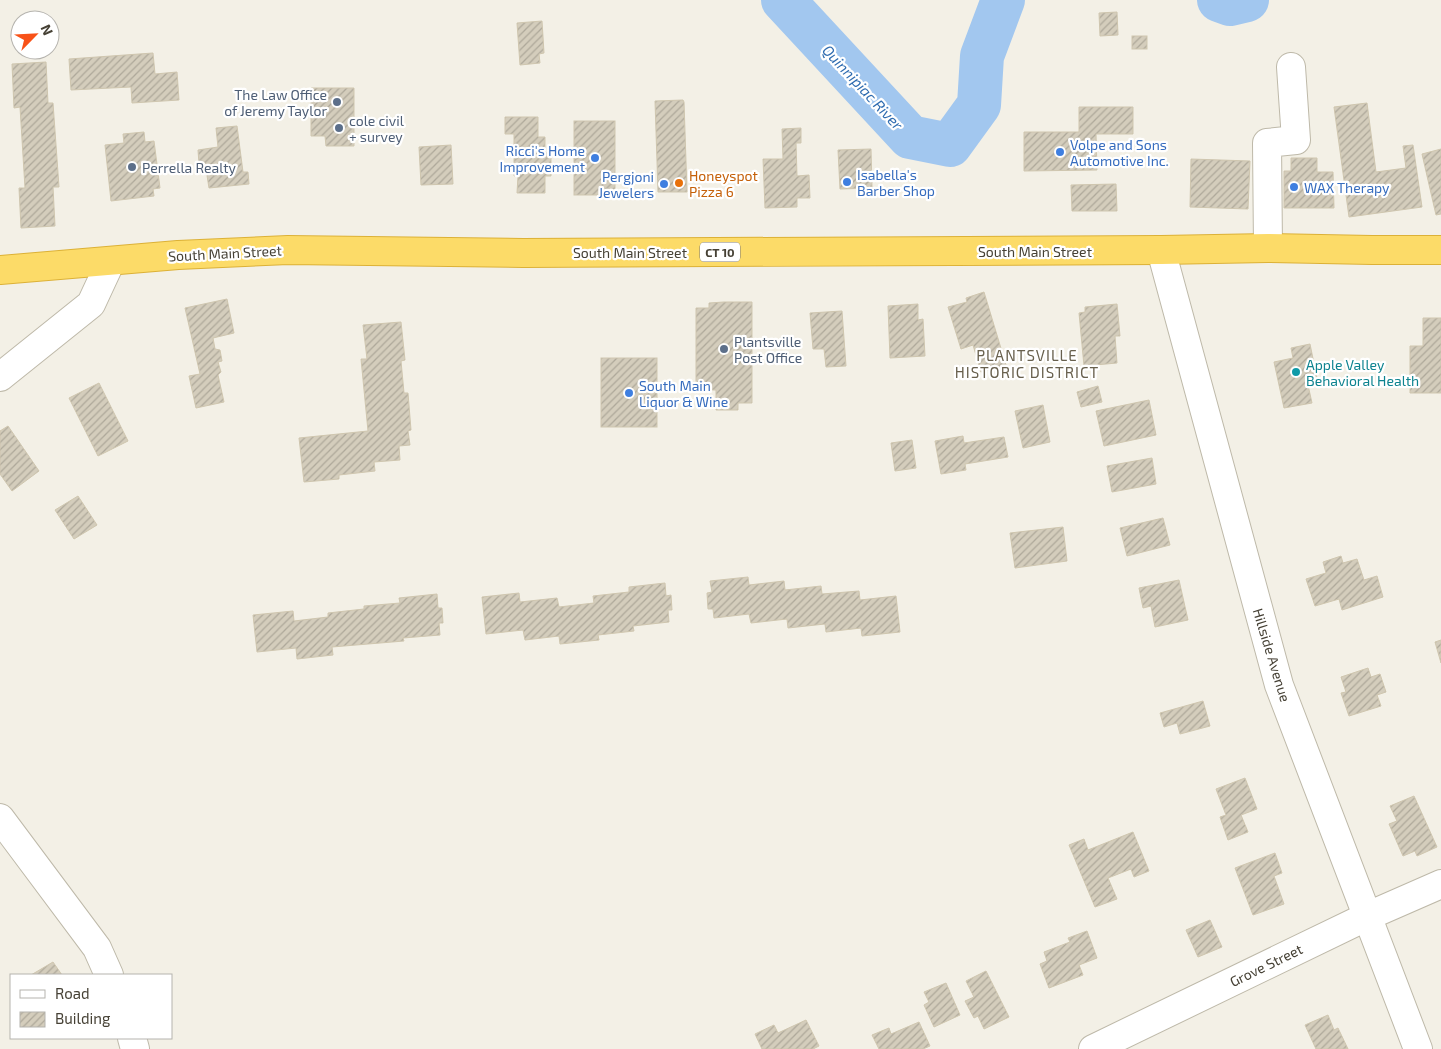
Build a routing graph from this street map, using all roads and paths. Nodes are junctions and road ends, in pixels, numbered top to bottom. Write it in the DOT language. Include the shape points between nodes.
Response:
graph roads {
  1 [pos="1291,67"];
  2 [pos="1268,248"];
  3 [pos="1161,250"];
  4 [pos="1441,250"];
  5 [pos="110,261"];
  6 [pos="0,270"];
  7 [pos="0,377"];
  8 [pos="0,818"];
  9 [pos="1441,884"];
  10 [pos="1368,916"];
  11 [pos="109,974"];
  12 [pos="1093,1049"];
  13 [pos="1418,1049"];
  1 -- 2 [label="street" via="1296,140 1267,143"];
  2 -- 3 [label="highway, South Main Street / CT 10"];
  2 -- 4 [label="highway, South Main Street / CT 10"];
  3 -- 5 [label="highway, South Main Street / CT 10" via="523,253 288,250"];
  3 -- 10 [label="street, Hillside Avenue" via="1279,685"];
  5 -- 6 [label="highway, South Main Street / CT 10"];
  5 -- 7 [label="street" via="91,304"];
  8 -- 11 [label="street" via="97,948"];
  9 -- 10 [label="street, Grove Street"];
  10 -- 12 [label="street, Grove Street"];
  10 -- 13 [label="street, Hillside Avenue"];
}
